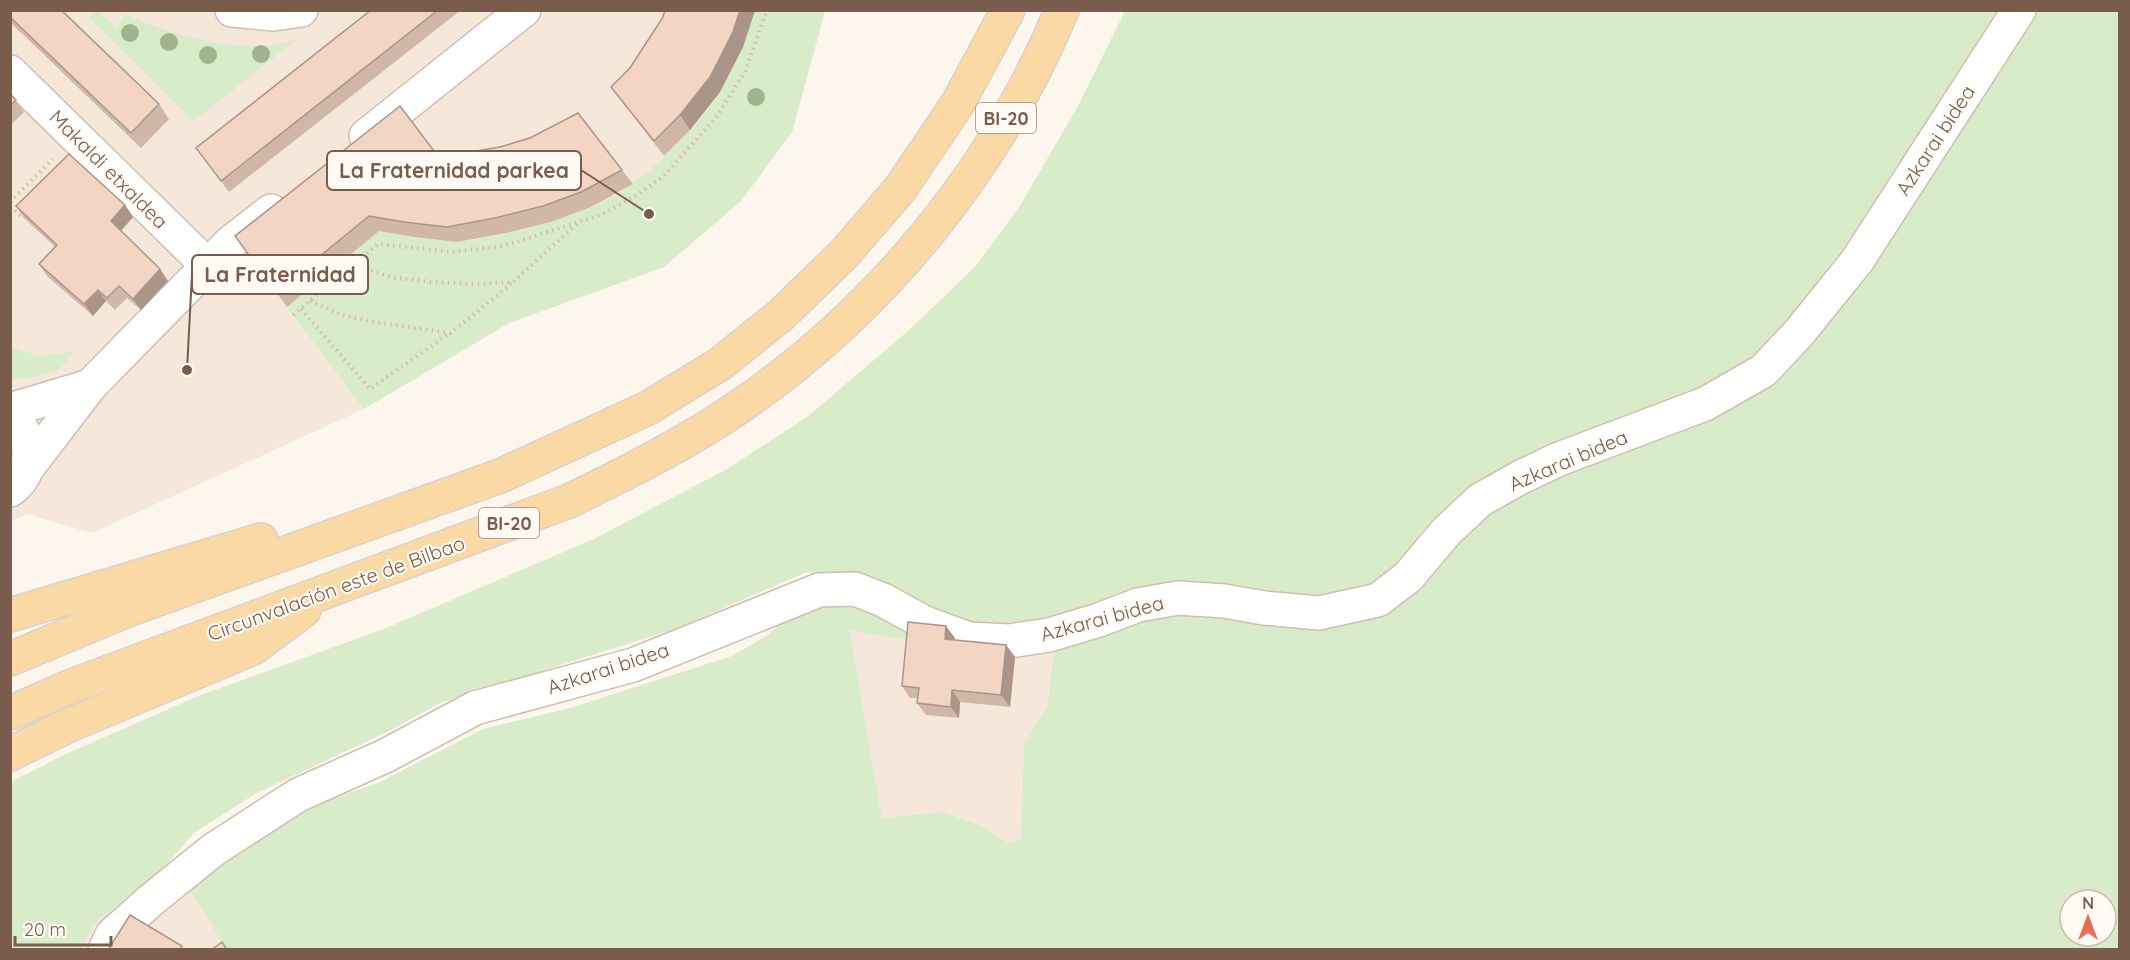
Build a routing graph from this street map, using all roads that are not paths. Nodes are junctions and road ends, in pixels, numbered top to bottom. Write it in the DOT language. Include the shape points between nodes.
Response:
graph roads {
  1 [pos="232,10"];
  2 [pos="301,10"];
  3 [pos="524,10"];
  4 [pos="1008,10"];
  5 [pos="1062,10"];
  6 [pos="2019,10"];
  7 [pos="10,72"];
  8 [pos="341,155"];
  9 [pos="296,191"];
  10 [pos="208,266"];
  11 [pos="90,386"];
  12 [pos="10,410"];
  13 [pos="10,418"];
  14 [pos="583,438"];
  15 [pos="19,479"];
  16 [pos="337,586"];
  17 [pos="10,615"];
  18 [pos="10,658"];
  19 [pos="10,713"];
  20 [pos="10,754"];
  21 [pos="105,950"];
  1 -- 2 [label="street" via="274,14"];
  3 -- 8 [label="street"];
  4 -- 14 [label="main road, BI-20" via="958,103 900,189 828,270 782,315 728,357 648,408"];
  5 -- 16 [label="main road, Circunvalación este de Bilbao / BI-20" via="1002,126 939,219 894,274 782,377 678,446 569,501"];
  6 -- 21 [label="street, Azkarai bidea" via="1857,261 1763,371 1705,404 1559,459 1480,500 1408,577 1378,600 1319,613 1178,598 1138,605 1049,635 1009,641 969,639 925,623 855,588 819,590 633,665 475,708 385,756 298,795 213,850 112,936"];
  7 -- 10 [label="street, Makaldi etxaldea"];
  9 -- 10 [label="street" via="230,243"];
  10 -- 11 [label="street"];
  11 -- 12 [label="street"];
  11 -- 15 [label="street"];
  13 -- 15 [label="street" via="26,435 30,451"];
  14 -- 17 [label="main road" via="440,486"];
  14 -- 18 [label="main road, BI-20" via="500,476 130,609"];
  16 -- 19 [label="main road, Circunvalación este de Bilbao / BI-20"];
  16 -- 20 [label="main road" via="253,648"];
}
